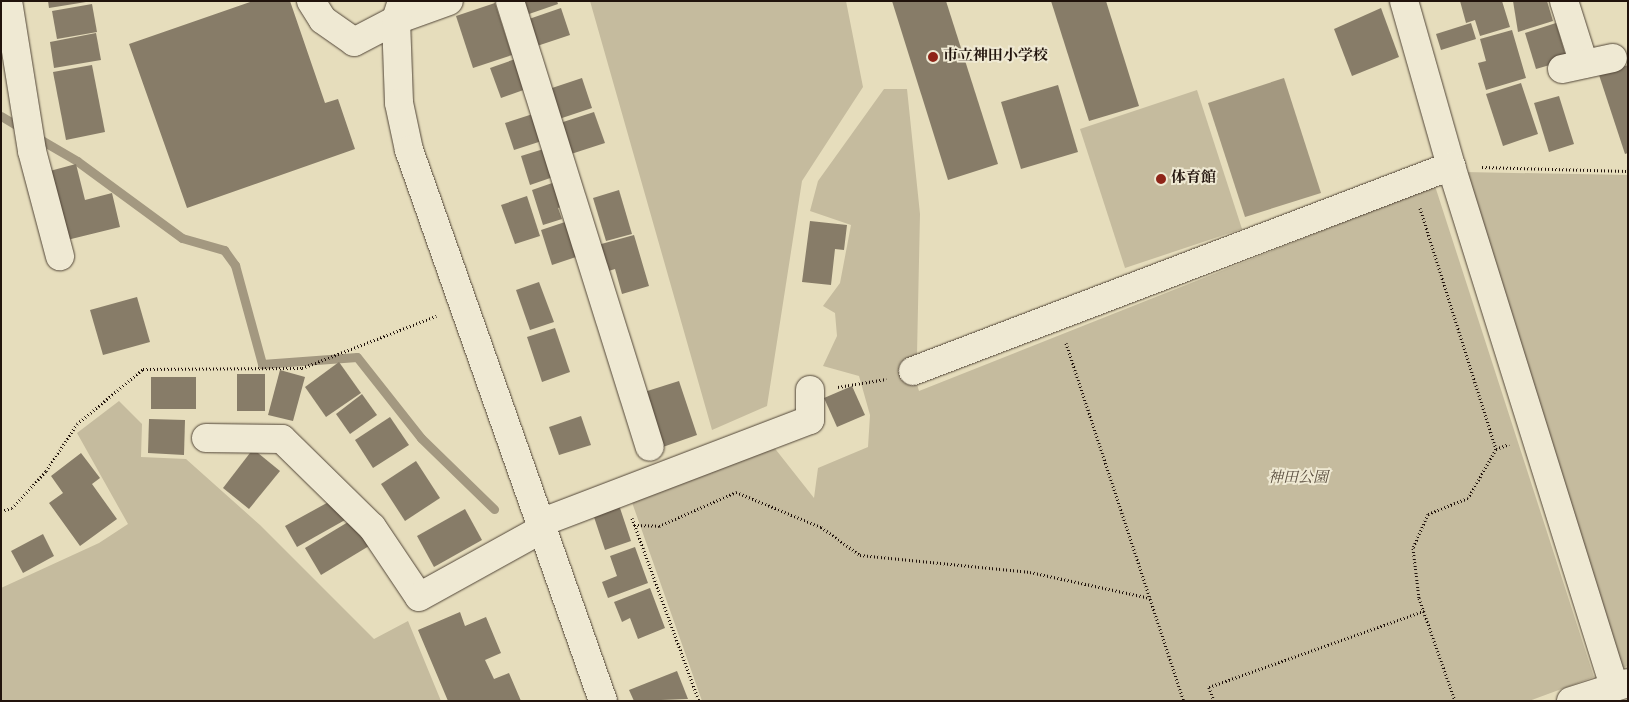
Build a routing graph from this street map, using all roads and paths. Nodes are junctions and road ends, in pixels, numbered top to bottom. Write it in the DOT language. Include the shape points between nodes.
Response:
graph roads {
  1 [pos="8,1"];
  2 [pos="311,1"];
  3 [pos="449,1"];
  4 [pos="510,1"];
  5 [pos="1404,1"];
  6 [pos="1564,1"];
  7 [pos="399,10"];
  8 [pos="1613,58"];
  9 [pos="1451,166"];
  10 [pos="1628,171"];
  11 [pos="1411,181"];
  12 [pos="60,256"];
  13 [pos="439,315"];
  14 [pos="1057,316"];
  15 [pos="913,371"];
  16 [pos="810,390"];
  17 [pos="206,438"];
  18 [pos="650,447"];
  19 [pos="622,492"];
  20 [pos="1,511"];
  21 [pos="634,525"];
  22 [pos="541,526"];
  23 [pos="1150,598"];
  24 [pos="1424,611"];
  25 [pos="1621,684"];
  26 [pos="604,701"];
  27 [pos="699,701"];
  28 [pos="1184,701"];
  29 [pos="1214,701"];
  30 [pos="1455,701"];
  31 [pos="1571,701"];
  1 -- 12 [label="street" via="32,151"];
  2 -- 7 [label="street" via="323,20 354,42"];
  3 -- 7 [label="street"];
  4 -- 18 [label="street"];
  5 -- 9 [label="street"];
  6 -- 8 [label="street" via="1573,67"];
  7 -- 22 [label="street" via="399,103 409,150"];
  9 -- 10 [label="path"];
  9 -- 11 [label="street"];
  9 -- 25 [label="street"];
  11 -- 14 [label="street"];
  11 -- 24 [label="path" via="1496,449 1468,498 1428,514 1413,548"];
  13 -- 20 [label="path" via="328,355 302,368 143,369 77,424 46,471 12,508"];
  14 -- 15 [label="street"];
  14 -- 23 [label="path"];
  15 -- 16 [label="path" via="875,383"];
  16 -- 19 [label="street" via="810,420"];
  17 -- 22 [label="street" via="282,439 372,527 419,597"];
  19 -- 21 [label="path"];
  19 -- 22 [label="street"];
  21 -- 23 [label="path" via="659,526 736,492 821,527 860,555 1030,572"];
  21 -- 27 [label="path"];
  22 -- 26 [label="street"];
  23 -- 28 [label="path"];
  24 -- 29 [label="path" via="1209,687"];
  24 -- 30 [label="path"];
  25 -- 31 [label="street"];
}
